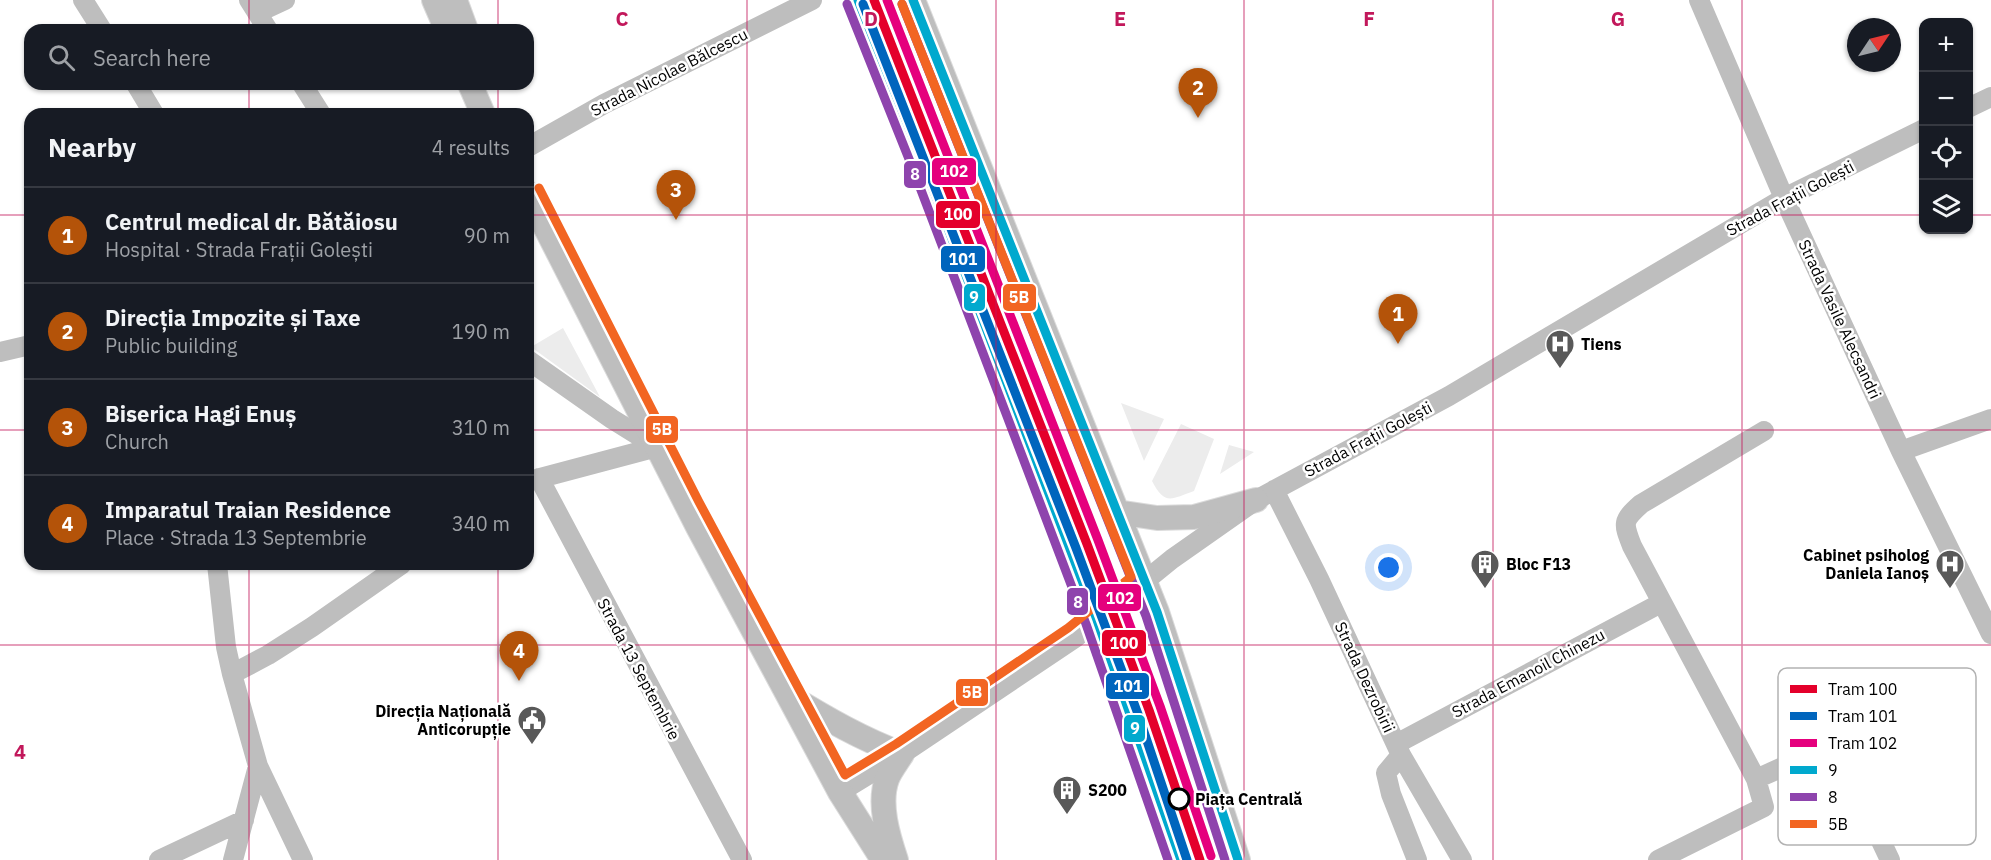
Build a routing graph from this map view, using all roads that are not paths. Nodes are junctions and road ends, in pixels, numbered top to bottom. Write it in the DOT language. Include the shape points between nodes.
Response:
graph roads {
  1 [pos="83,0"];
  2 [pos="285,0"];
  3 [pos="434,0"];
  4 [pos="455,0"];
  5 [pos="812,0"];
  6 [pos="858,0"];
  7 [pos="914,0"];
  8 [pos="1699,0"];
  9 [pos="253,7"];
  10 [pos="98,24"];
  11 [pos="264,24"];
  12 [pos="444,24"];
  13 [pos="464,24"];
  14 [pos="140,90"];
  15 [pos="306,90"];
  16 [pos="473,90"];
  17 [pos="489,90"];
  18 [pos="1991,97"];
  19 [pos="1973,106"];
  20 [pos="150,108"];
  21 [pos="317,108"];
  22 [pos="480,108"];
  23 [pos="497,108"];
  24 [pos="1919,131"];
  25 [pos="534,144"];
  26 [pos="1784,198"];
  27 [pos="534,205"];
  28 [pos="24,346"];
  29 [pos="0,352"];
  30 [pos="534,364"];
  31 [pos="1991,419"];
  32 [pos="1764,430"];
  33 [pos="657,447"];
  34 [pos="1901,452"];
  35 [pos="534,479"];
  36 [pos="534,481"];
  37 [pos="1265,495"];
  38 [pos="1117,512"];
  39 [pos="218,570"];
  40 [pos="393,570"];
  41 [pos="1145,580"];
  42 [pos="1661,603"];
  43 [pos="1097,620"];
  44 [pos="1991,634"];
  45 [pos="232,674"];
  46 [pos="789,695"];
  47 [pos="1399,749"];
  48 [pos="902,754"];
  49 [pos="258,766"];
  50 [pos="1778,769"];
  51 [pos="1756,779"];
  52 [pos="840,792"];
  53 [pos="244,820"];
  54 [pos="1883,845"];
  55 [pos="159,860"];
  56 [pos="233,860"];
  57 [pos="303,860"];
  58 [pos="742,860"];
  59 [pos="883,860"];
  60 [pos="896,860"];
  61 [pos="1181,860"];
  62 [pos="1238,860"];
  63 [pos="1417,860"];
  64 [pos="1462,860"];
  65 [pos="1658,860"];
  66 [pos="1890,860"];
  1 -- 10 [label="street"];
  2 -- 9 [label="street"];
  3 -- 12 [label="main road"];
  4 -- 13 [label="main road"];
  5 -- 25 [label="street, Strada Nicolae Bălcescu" via="604,104"];
  6 -- 43 [label="main road"];
  7 -- 38 [label="main road"];
  8 -- 26 [label="street, Strada Vasile Alecsandri"];
  9 -- 11 [label="street"];
  14 -- 20 [label="street"];
  15 -- 21 [label="street"];
  16 -- 22 [label="main road"];
  17 -- 23 [label="main road"];
  18 -- 19 [label="street"];
  24 -- 26 [label="street, Strada Frații Golești"];
  26 -- 34 [label="street, Strada Vasile Alecsandri"];
  26 -- 37 [label="street, Strada Frații Golești" via="1449,396"];
  27 -- 33 [label="main road"];
  28 -- 29 [label="street"];
  30 -- 33 [label="street"];
  31 -- 34 [label="street"];
  32 -- 42 [label="street" via="1641,504 1627,517 1624,527"];
  33 -- 35 [label="street"];
  33 -- 46 [label="main road"];
  34 -- 44 [label="street, Strada Vasile Alecsandri"];
  36 -- 58 [label="street, Strada 13 Septembrie"];
  37 -- 38 [label="main road" via="1194,517 1157,518"];
  37 -- 41 [label="street, Strada Frații Golești"];
  37 -- 47 [label="street, Strada Dezrobirii" via="1319,579"];
  38 -- 41 [label="main road"];
  39 -- 45 [label="street"];
  40 -- 45 [label="street" via="268,655"];
  41 -- 43 [label="street, Strada Frații Golești"];
  41 -- 62 [label="main road"];
  42 -- 47 [label="street, Strada Emanoil Chinezu"];
  42 -- 51 [label="street"];
  43 -- 48 [label="street, Strada Frații Golești"];
  43 -- 61 [label="main road"];
  45 -- 49 [label="street"];
  46 -- 48 [label="main road" via="836,725"];
  46 -- 52 [label="main road"];
  47 -- 63 [label="street" via="1386,773"];
  47 -- 64 [label="street, Strada Dezrobirii"];
  48 -- 52 [label="street, Strada Frații Golești"];
  48 -- 60 [label="main road" via="886,780 883,811"];
  49 -- 53 [label="street"];
  49 -- 57 [label="street"];
  50 -- 51 [label="street"];
  51 -- 65 [label="street" via="1764,807"];
  52 -- 59 [label="main road"];
  53 -- 55 [label="street"];
  53 -- 56 [label="street"];
  54 -- 66 [label="street"];
}
